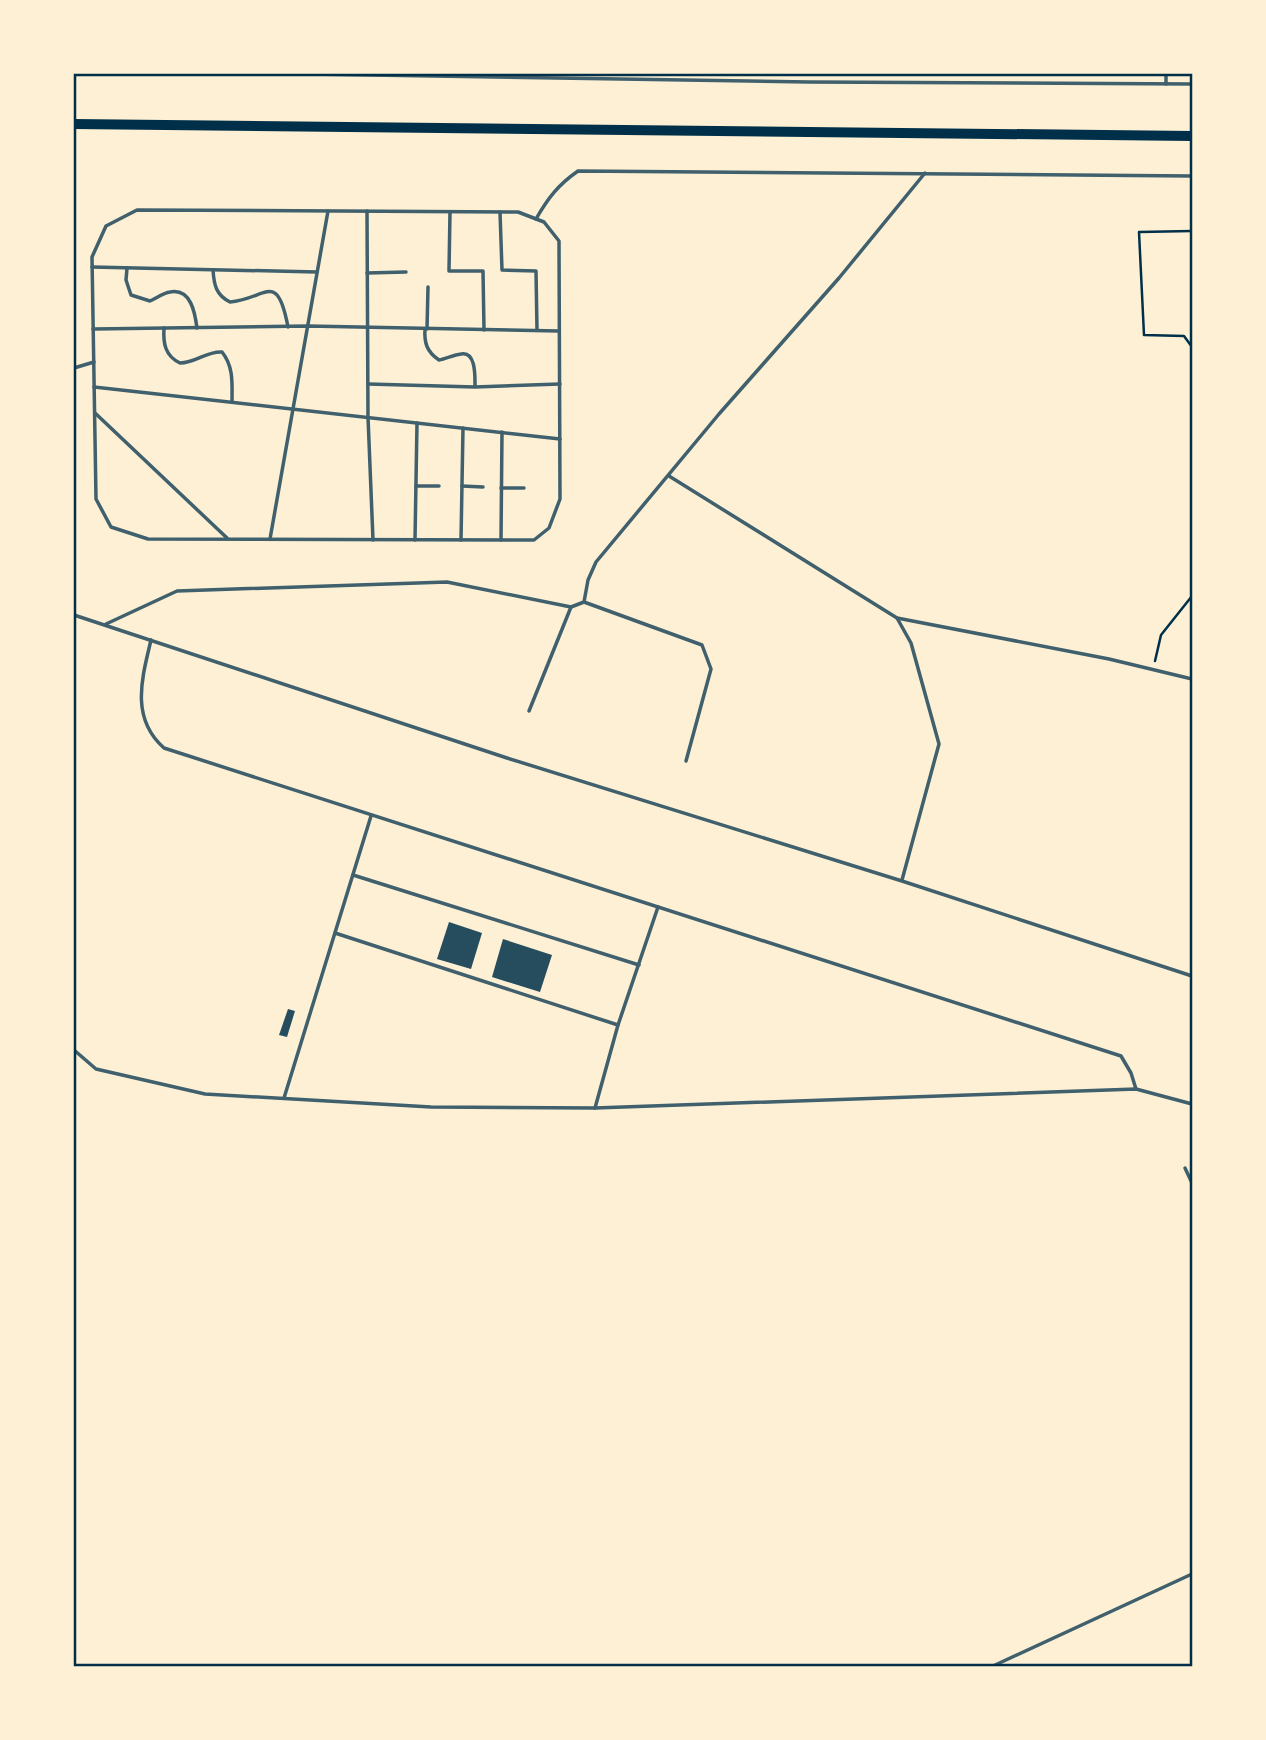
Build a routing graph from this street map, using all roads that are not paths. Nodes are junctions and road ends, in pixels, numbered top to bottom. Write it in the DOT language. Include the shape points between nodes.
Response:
graph roads {
  1 [pos="308,74"];
  2 [pos="809,74"];
  3 [pos="1166,74"];
  4 [pos="809,82"];
  5 [pos="1166,84"];
  6 [pos="1192,84"];
  7 [pos="74,124"];
  8 [pos="1192,136"];
  9 [pos="925,173"];
  10 [pos="1192,176"];
  11 [pos="328,211"];
  12 [pos="367,211"];
  13 [pos="450,212"];
  14 [pos="500,212"];
  15 [pos="536,219"];
  16 [pos="92,267"];
  17 [pos="127,268"];
  18 [pos="213,270"];
  19 [pos="317,272"];
  20 [pos="368,272"];
  21 [pos="406,272"];
  22 [pos="428,287"];
  23 [pos="308,326"];
  24 [pos="288,327"];
  25 [pos="164,328"];
  26 [pos="197,328"];
  27 [pos="93,329"];
  28 [pos="368,329"];
  29 [pos="426,329"];
  30 [pos="484,330"];
  31 [pos="537,330"];
  32 [pos="559,331"];
  33 [pos="94,362"];
  34 [pos="74,368"];
  35 [pos="368,383"];
  36 [pos="559,384"];
  37 [pos="94,387"];
  38 [pos="475,387"];
  39 [pos="232,402"];
  40 [pos="294,409"];
  41 [pos="95,412"];
  42 [pos="368,417"];
  43 [pos="417,423"];
  44 [pos="463,428"];
  45 [pos="502,432"];
  46 [pos="560,439"];
  47 [pos="668,476"];
  48 [pos="416,486"];
  49 [pos="439,486"];
  50 [pos="462,486"];
  51 [pos="483,487"];
  52 [pos="501,488"];
  53 [pos="524,488"];
  54 [pos="228,539"];
  55 [pos="270,540"];
  56 [pos="373,540"];
  57 [pos="415,540"];
  58 [pos="461,540"];
  59 [pos="501,540"];
  60 [pos="584,602"];
  61 [pos="570,607"];
  62 [pos="74,615"];
  63 [pos="897,618"];
  64 [pos="104,624"];
  65 [pos="151,639"];
  66 [pos="1192,679"];
  67 [pos="529,710"];
  68 [pos="686,761"];
  69 [pos="372,815"];
  70 [pos="353,874"];
  71 [pos="902,881"];
  72 [pos="658,907"];
  73 [pos="335,933"];
  74 [pos="639,965"];
  75 [pos="1192,976"];
  76 [pos="618,1026"];
  77 [pos="74,1050"];
  78 [pos="1136,1089"];
  79 [pos="284,1098"];
  80 [pos="1192,1104"];
  81 [pos="595,1108"];
  82 [pos="1185,1168"];
  83 [pos="1192,1183"];
  84 [pos="1192,1574"];
  85 [pos="996,1666"];
  1 -- 4 [label="lane"];
  2 -- 4 [label="lane"];
  3 -- 5 [label="lane"];
  4 -- 5 [label="lane"];
  5 -- 6 [label="lane"];
  7 -- 8 [label="main road"];
  9 -- 10 [label="lane"];
  9 -- 15 [label="lane" via="578,171 550,194"];
  9 -- 47 [label="lane"];
  11 -- 12 [label="lane"];
  11 -- 16 [label="lane" via="137,210 106,226"];
  11 -- 19 [label="lane"];
  12 -- 13 [label="lane"];
  12 -- 20 [label="lane"];
  13 -- 14 [label="lane"];
  13 -- 30 [label="lane" via="449,271 484,271"];
  14 -- 15 [label="lane"];
  14 -- 31 [label="lane" via="502,270 536,271"];
  15 -- 32 [label="lane" via="559,241"];
  16 -- 17 [label="lane"];
  16 -- 27 [label="lane"];
  17 -- 18 [label="lane"];
  17 -- 26 [label="lane" via="125,280 131,295 150,301 179,293 194,306"];
  18 -- 19 [label="lane"];
  18 -- 24 [label="lane" via="222,299 246,299 262,291 277,296 285,308"];
  19 -- 23 [label="lane"];
  20 -- 21 [label="lane"];
  20 -- 28 [label="lane"];
  22 -- 29 [label="lane"];
  23 -- 24 [label="lane"];
  23 -- 28 [label="lane"];
  23 -- 40 [label="lane"];
  24 -- 26 [label="lane"];
  25 -- 26 [label="lane"];
  25 -- 27 [label="lane"];
  25 -- 39 [label="lane" via="169,355 180,363 211,351 222,352 231,369"];
  27 -- 33 [label="lane"];
  28 -- 29 [label="lane"];
  28 -- 35 [label="lane"];
  29 -- 30 [label="lane"];
  29 -- 38 [label="lane" via="429,352 439,360 467,354 474,364"];
  30 -- 31 [label="lane"];
  31 -- 32 [label="lane"];
  32 -- 36 [label="lane"];
  33 -- 34 [label="lane"];
  33 -- 37 [label="lane"];
  35 -- 38 [label="lane"];
  35 -- 42 [label="lane"];
  36 -- 38 [label="lane"];
  36 -- 46 [label="lane"];
  37 -- 39 [label="lane"];
  37 -- 41 [label="lane"];
  39 -- 40 [label="lane"];
  40 -- 42 [label="lane"];
  40 -- 55 [label="lane"];
  41 -- 54 [label="lane"];
  41 -- 54 [label="lane" via="96,499 111,527 148,539"];
  42 -- 43 [label="lane"];
  42 -- 56 [label="lane"];
  43 -- 44 [label="lane"];
  43 -- 48 [label="lane"];
  44 -- 45 [label="lane"];
  44 -- 50 [label="lane"];
  45 -- 46 [label="lane"];
  45 -- 52 [label="lane"];
  46 -- 59 [label="lane" via="560,499 549,528 534,540"];
  47 -- 60 [label="lane" via="596,562"];
  47 -- 63 [label="lane"];
  48 -- 49 [label="lane"];
  48 -- 57 [label="lane"];
  50 -- 51 [label="lane"];
  50 -- 58 [label="lane"];
  52 -- 53 [label="lane"];
  52 -- 59 [label="lane"];
  54 -- 55 [label="lane"];
  55 -- 56 [label="lane"];
  56 -- 57 [label="lane"];
  57 -- 58 [label="lane"];
  58 -- 59 [label="lane"];
  60 -- 61 [label="lane"];
  60 -- 68 [label="lane" via="702,645 711,669"];
  61 -- 64 [label="lane" via="447,582 177,591"];
  61 -- 67 [label="lane"];
  62 -- 64 [label="lane"];
  63 -- 66 [label="lane"];
  63 -- 71 [label="lane" via="911,643 939,744"];
  64 -- 65 [label="lane"];
  65 -- 69 [label="lane" via="140,688 145,719 164,748"];
  65 -- 71 [label="lane" via="507,758"];
  69 -- 70 [label="lane"];
  69 -- 72 [label="lane"];
  70 -- 73 [label="lane"];
  70 -- 74 [label="lane"];
  71 -- 75 [label="lane"];
  72 -- 74 [label="lane"];
  72 -- 78 [label="lane" via="1121,1056"];
  73 -- 76 [label="lane"];
  73 -- 79 [label="lane"];
  74 -- 76 [label="lane"];
  76 -- 81 [label="lane"];
  77 -- 79 [label="lane" via="96,1069 169,1086 205,1094"];
  78 -- 80 [label="lane"];
  78 -- 81 [label="lane"];
  79 -- 81 [label="lane" via="430,1107"];
  82 -- 83 [label="lane"];
  84 -- 85 [label="lane"];
}
